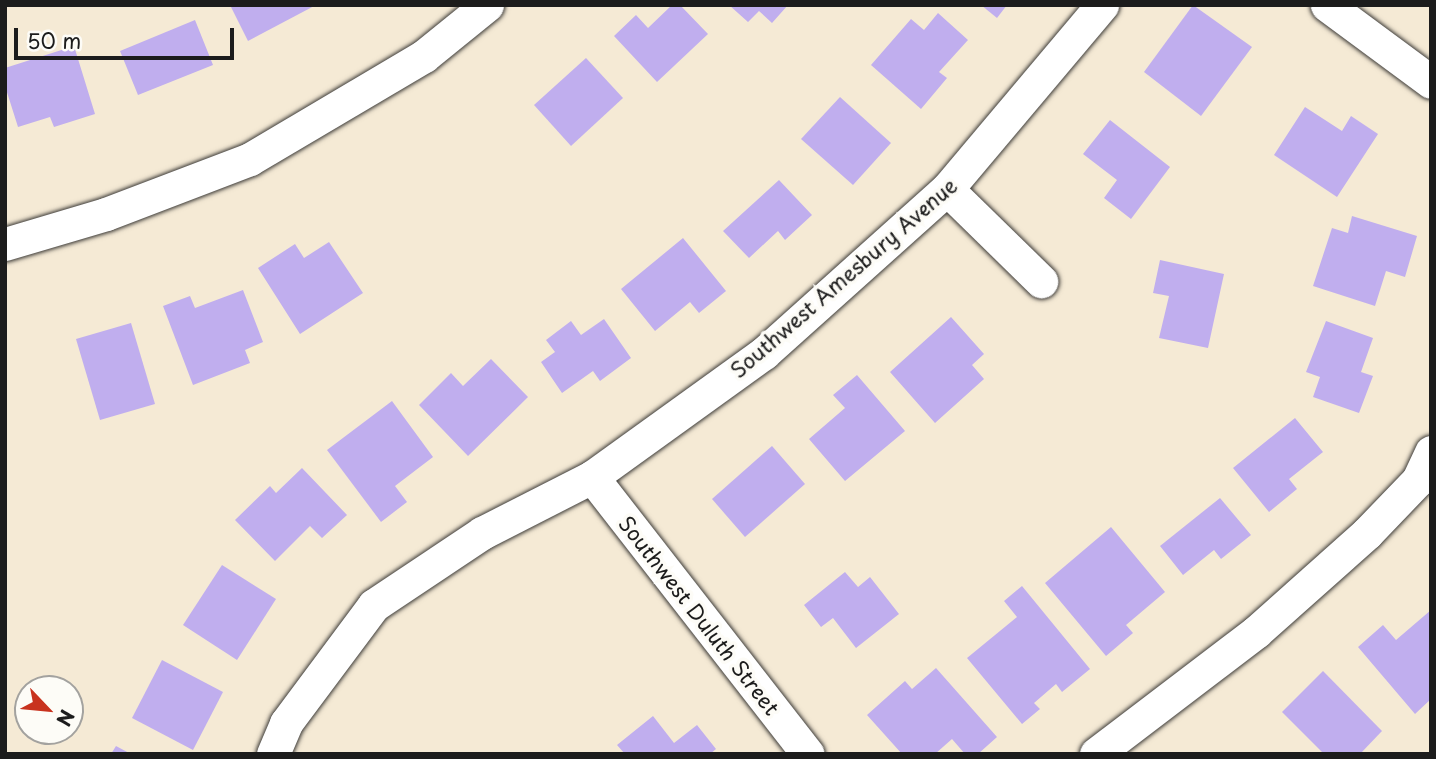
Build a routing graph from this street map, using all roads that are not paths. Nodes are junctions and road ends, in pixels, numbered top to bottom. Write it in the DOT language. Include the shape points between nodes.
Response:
graph roads {
  1 [pos="487,5"];
  2 [pos="1102,5"];
  3 [pos="1327,5"];
  4 [pos="1431,82"];
  5 [pos="947,189"];
  6 [pos="5,244"];
  7 [pos="1041,281"];
  8 [pos="1431,452"];
  9 [pos="592,477"];
  10 [pos="273,754"];
  11 [pos="808,754"];
  12 [pos="1096,754"];
  1 -- 6 [label="street" via="424,56 250,159 106,214"];
  2 -- 5 [label="street, Southwest Amesbury Avenue"];
  3 -- 4 [label="street"];
  5 -- 7 [label="street"];
  5 -- 9 [label="street, Southwest Amesbury Avenue" via="764,353"];
  8 -- 12 [label="street" via="1418,480 1357,542 1256,632"];
  9 -- 10 [label="street, Southwest Amesbury Avenue" via="482,533 374,605 286,723"];
  9 -- 11 [label="street, Southwest Duluth Street"];
}
